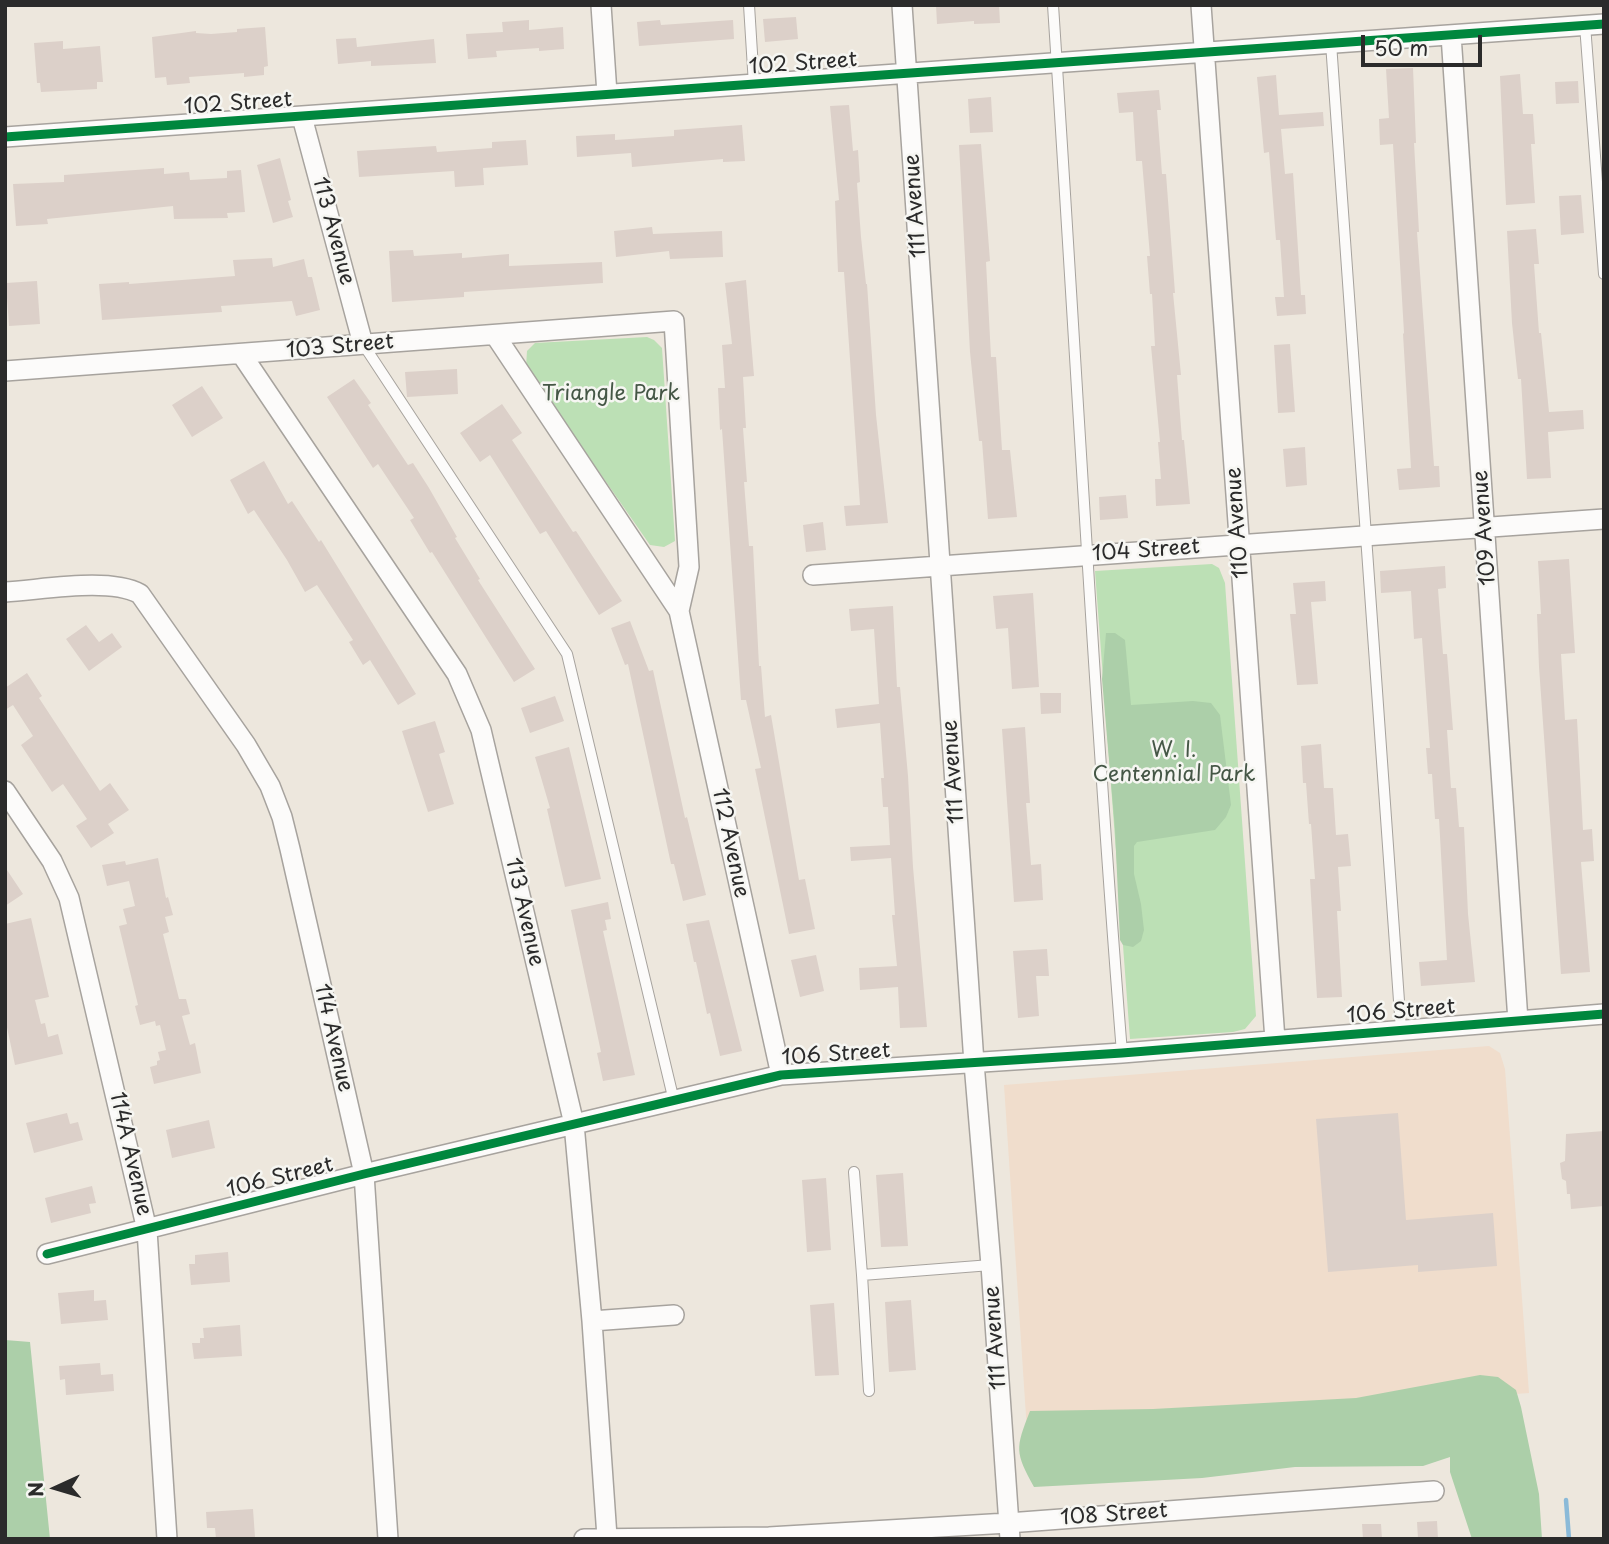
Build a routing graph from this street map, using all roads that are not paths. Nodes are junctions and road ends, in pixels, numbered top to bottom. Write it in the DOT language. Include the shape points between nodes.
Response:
graph roads {
  1 [pos="601,5"];
  2 [pos="749,5"];
  3 [pos="902,5"];
  4 [pos="1053,5"];
  5 [pos="1201,5"];
  6 [pos="1595,25"];
  7 [pos="1451,35"];
  8 [pos="1331,43"];
  9 [pos="1204,54"];
  10 [pos="1057,64"];
  11 [pos="907,74"];
  12 [pos="754,85"];
  13 [pos="607,94"];
  14 [pos="302,117"];
  15 [pos="5,137"];
  16 [pos="1604,274"];
  17 [pos="674,321"];
  18 [pos="495,335"];
  19 [pos="363,344"];
  20 [pos="242,355"];
  21 [pos="5,371"];
  22 [pos="1604,519"];
  23 [pos="1485,527"];
  24 [pos="1365,535"];
  25 [pos="1240,544"];
  26 [pos="1089,555"];
  27 [pos="940,566"];
  28 [pos="813,575"];
  29 [pos="5,592"];
  30 [pos="679,611"];
  31 [pos="5,791"];
  32 [pos="1604,1014"];
  33 [pos="1518,1021"];
  34 [pos="1401,1029"];
  35 [pos="1275,1040"];
  36 [pos="1122,1054"];
  37 [pos="974,1063"];
  38 [pos="781,1075"];
  39 [pos="674,1101"];
  40 [pos="574,1124"];
  41 [pos="854,1172"];
  42 [pos="363,1174"];
  43 [pos="147,1230"];
  44 [pos="47,1254"];
  45 [pos="991,1265"];
  46 [pos="862,1275"];
  47 [pos="674,1315"];
  48 [pos="592,1321"];
  49 [pos="869,1391"];
  50 [pos="1434,1491"];
  51 [pos="1009,1531"];
  52 [pos="607,1537"];
  53 [pos="769,1538"];
  54 [pos="167,1539"];
  55 [pos="388,1539"];
  56 [pos="584,1539"];
  1 -- 13 [label="street"];
  2 -- 12 [label="lane"];
  3 -- 11 [label="street, 111 Avenue"];
  4 -- 10 [label="lane"];
  5 -- 9 [label="street, 110 Avenue"];
  6 -- 7 [label="street, 102 Street"];
  6 -- 16 [label="lane"];
  7 -- 8 [label="street, 102 Street"];
  7 -- 23 [label="street, 109 Avenue"];
  8 -- 9 [label="street, 102 Street"];
  8 -- 24 [label="lane"];
  9 -- 10 [label="street, 102 Street"];
  9 -- 25 [label="street, 110 Avenue"];
  10 -- 11 [label="street, 102 Street"];
  10 -- 26 [label="lane"];
  11 -- 12 [label="street, 102 Street"];
  11 -- 27 [label="street, 111 Avenue"];
  12 -- 13 [label="street, 102 Street"];
  13 -- 14 [label="street, 102 Street"];
  14 -- 15 [label="street, 102 Street"];
  14 -- 19 [label="street, 113 Avenue"];
  17 -- 18 [label="street, 103 Street"];
  17 -- 30 [label="street, 112 Avenue" via="689,566"];
  18 -- 19 [label="street, 103 Street"];
  18 -- 30 [label="street, 112 Avenue"];
  19 -- 20 [label="street, 103 Street"];
  19 -- 39 [label="lane" via="567,654"];
  20 -- 21 [label="street, 103 Street"];
  20 -- 40 [label="street, 113 Avenue" via="471,701"];
  22 -- 23 [label="street, 104 Street"];
  23 -- 24 [label="street, 104 Street"];
  23 -- 33 [label="street, 109 Avenue"];
  24 -- 25 [label="street, 104 Street"];
  24 -- 34 [label="lane"];
  25 -- 26 [label="street, 104 Street"];
  25 -- 35 [label="street, 110 Avenue"];
  26 -- 27 [label="street, 104 Street"];
  26 -- 36 [label="lane"];
  27 -- 28 [label="street, 104 Street"];
  27 -- 37 [label="street, 111 Avenue"];
  29 -- 42 [label="street, 114 Avenue" via="93,586 128,588 140,594 246,745 282,817"];
  30 -- 38 [label="street, 112 Avenue"];
  31 -- 43 [label="street, 114A Avenue" via="52,861 69,898"];
  32 -- 33 [label="street, 106 Street"];
  33 -- 34 [label="street, 106 Street"];
  34 -- 35 [label="street, 106 Street"];
  35 -- 36 [label="street, 106 Street"];
  36 -- 37 [label="street, 106 Street"];
  37 -- 38 [label="street, 106 Street"];
  37 -- 45 [label="street, 111 Avenue"];
  38 -- 39 [label="street, 106 Street"];
  39 -- 40 [label="street, 106 Street"];
  40 -- 42 [label="street, 106 Street"];
  40 -- 48 [label="street, 113 Avenue"];
  41 -- 46 [label="lane"];
  42 -- 43 [label="street, 106 Street"];
  42 -- 55 [label="street, 114 Avenue"];
  43 -- 44 [label="street, 106 Street"];
  43 -- 54 [label="street, 114A Avenue"];
  45 -- 46 [label="lane"];
  45 -- 51 [label="street, 111 Avenue"];
  46 -- 49 [label="lane"];
  47 -- 48 [label="street"];
  48 -- 52 [label="street, 113 Avenue"];
  50 -- 51 [label="street, 108 Street"];
  51 -- 53 [label="street, 108 Street"];
  52 -- 53 [label="street, 108 Street"];
  52 -- 56 [label="street, 108 Street"];
}
